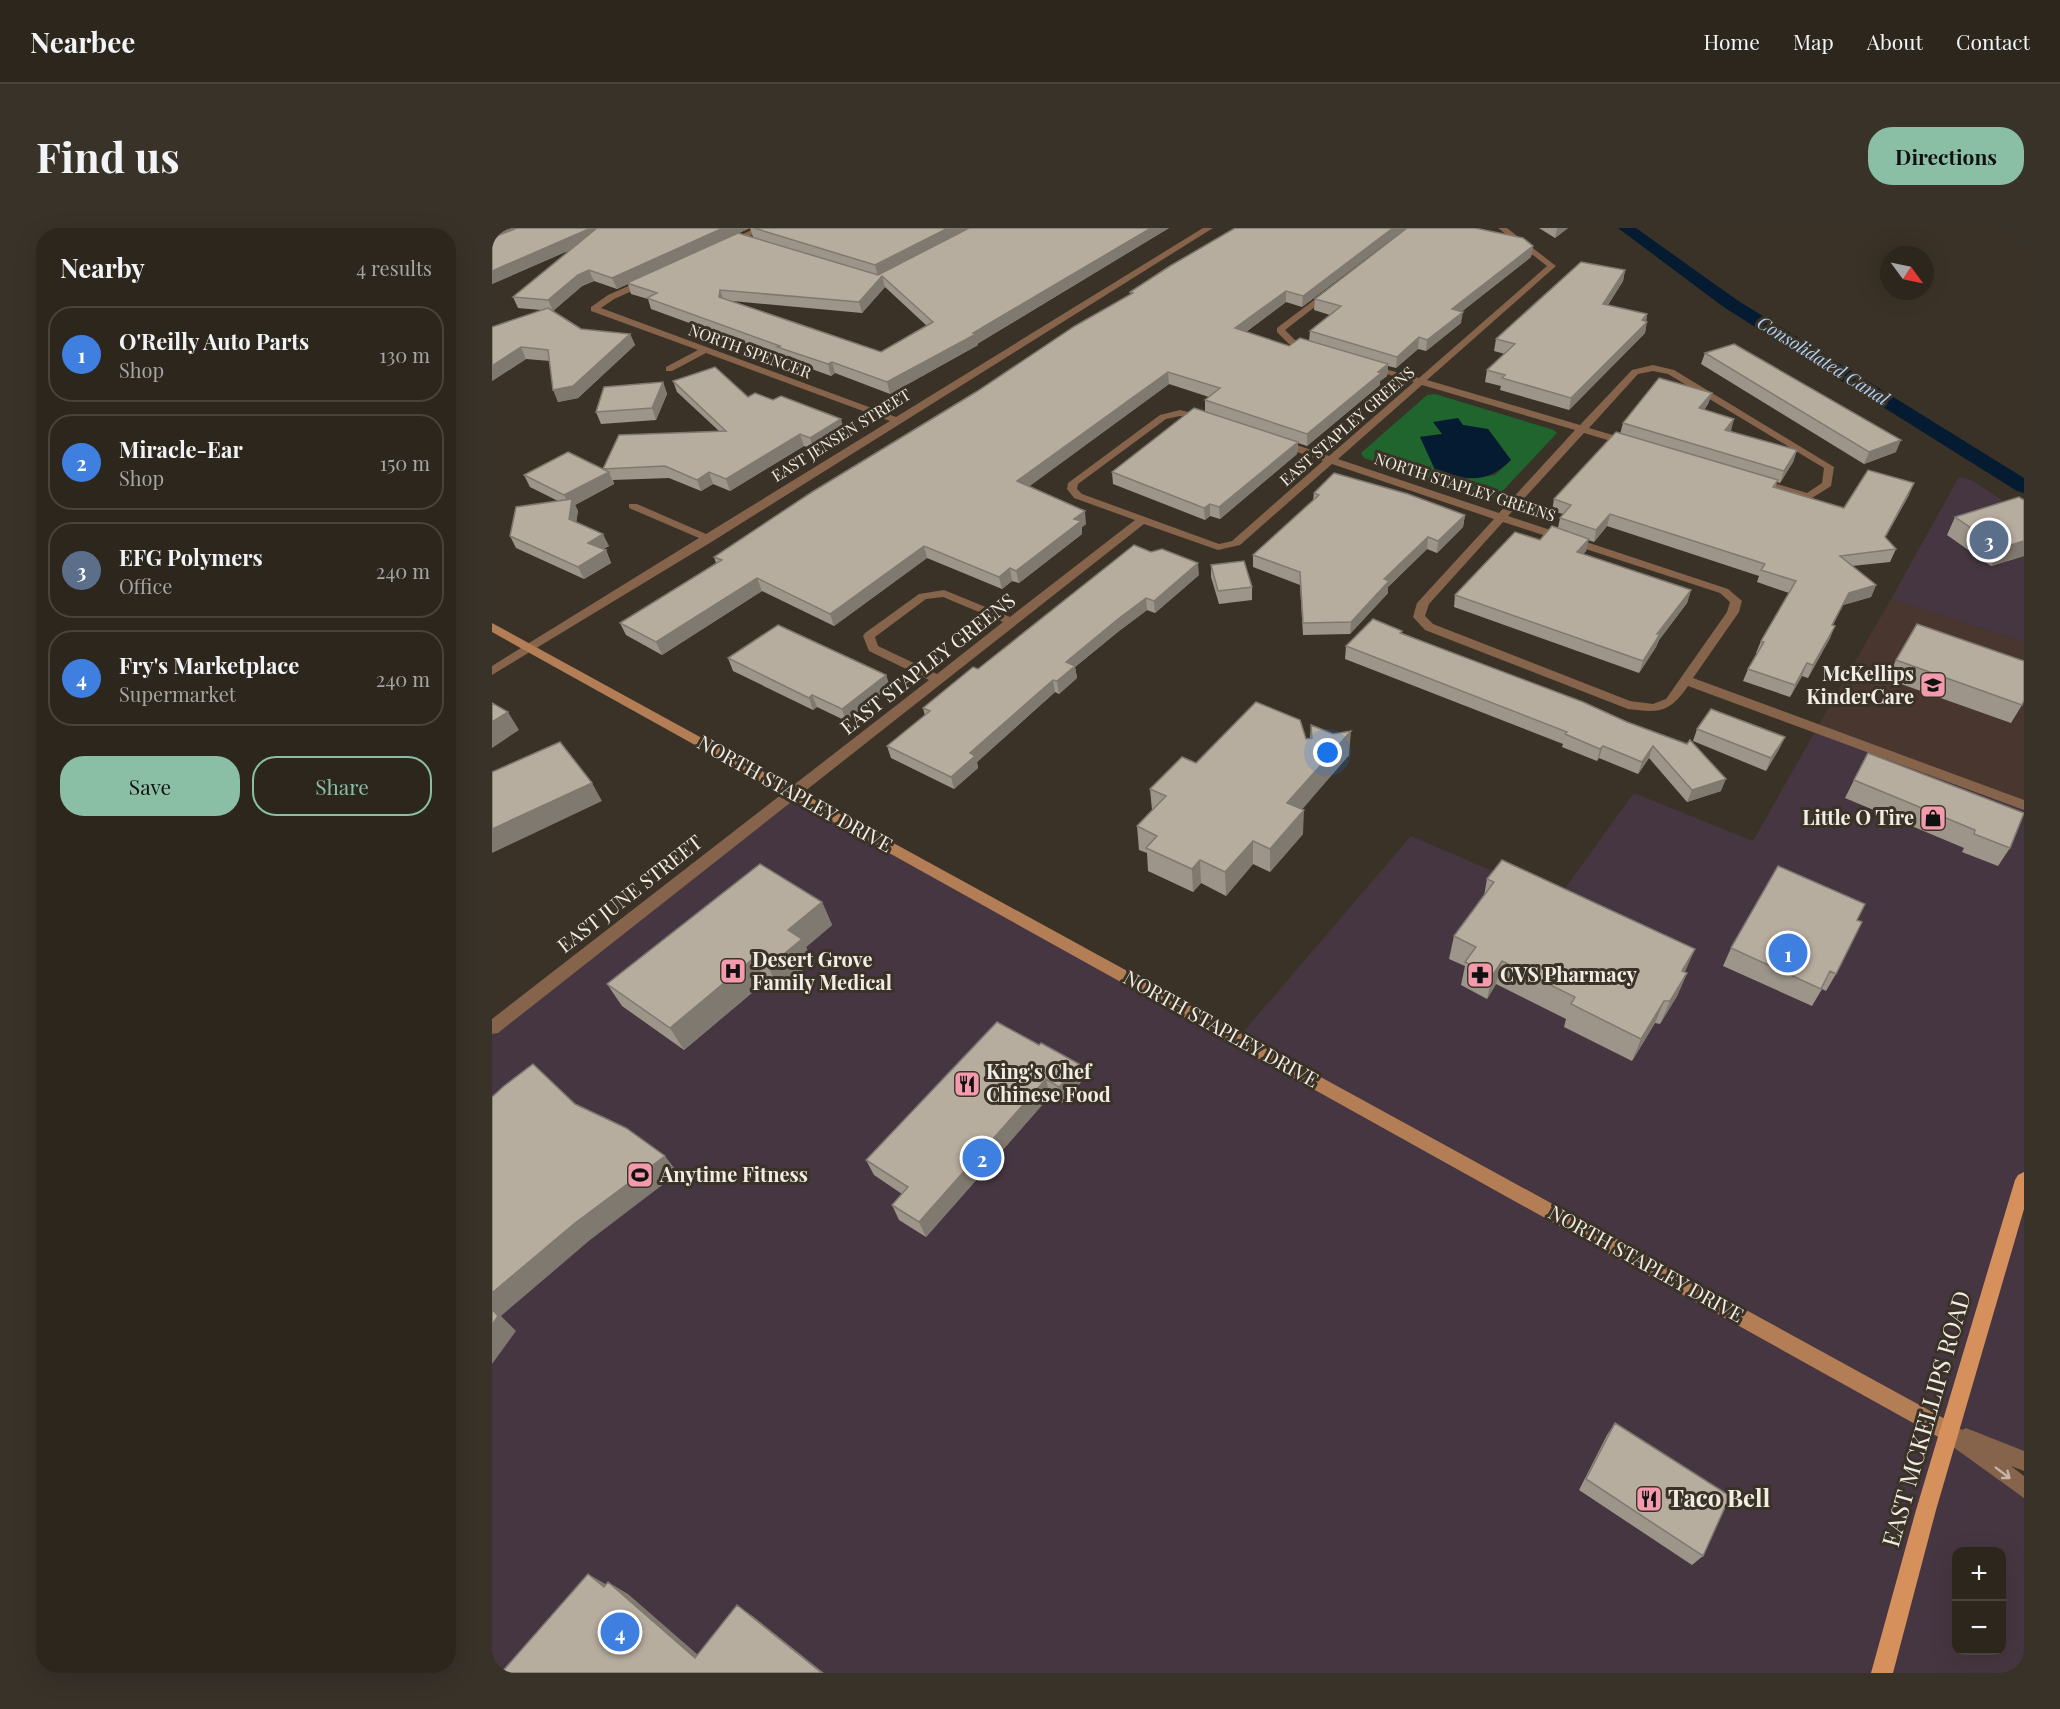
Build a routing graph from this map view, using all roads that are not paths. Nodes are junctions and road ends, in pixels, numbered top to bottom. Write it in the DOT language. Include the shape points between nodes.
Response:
graph roads {
  1 [pos="762,228"];
  2 [pos="1209,228"];
  3 [pos="1502,228"];
  4 [pos="740,238"];
  5 [pos="751,241"];
  6 [pos="719,248"];
  7 [pos="654,278"];
  8 [pos="1334,290"];
  9 [pos="704,351"];
  10 [pos="1325,352"];
  11 [pos="1357,362"];
  12 [pos="669,369"];
  13 [pos="1423,382"];
  14 [pos="896,420"];
  15 [pos="1221,422"];
  16 [pos="1582,429"];
  17 [pos="1265,438"];
  18 [pos="1332,461"];
  19 [pos="633,506"];
  20 [pos="1502,517"];
  21 [pos="1143,519"];
  22 [pos="709,539"];
  23 [pos="1012,622"];
  24 [pos="492,627"];
  25 [pos="531,648"];
  26 [pos="492,671"];
  27 [pos="939,680"];
  28 [pos="1685,680"];
  29 [pos="795,794"];
  30 [pos="2024,805"];
  31 [pos="492,1028"];
  32 [pos="2024,1180"];
  33 [pos="1949,1432"];
  34 [pos="2024,1461"];
  35 [pos="2024,1488"];
  36 [pos="1882,1673"];
  1 -- 4 [label="street"];
  2 -- 14 [label="street, EAST JENSEN STREET"];
  3 -- 13 [label="street, EAST STAPLEY GREENS" via="1552,266"];
  4 -- 5 [label="street"];
  4 -- 6 [label="street"];
  7 -- 9 [label="street, NORTH SPENCER" via="594,309"];
  8 -- 10 [label="street" via="1280,330 1292,342"];
  9 -- 12 [label="street"];
  9 -- 14 [label="street, NORTH SPENCER"];
  11 -- 13 [label="street"];
  13 -- 16 [label="street"];
  13 -- 18 [label="street, EAST STAPLEY GREENS"];
  14 -- 22 [label="street, EAST JENSEN STREET"];
  15 -- 21 [label="street, EAST STAPLEY GREENS" via="1180,413 1164,417 1073,483 1072,489 1078,496"];
  16 -- 16 [label="street" via="1635,372 1653,368 1671,372 1829,467 1827,484 1809,497"];
  16 -- 20 [label="street"];
  17 -- 18 [label="street, NORTH STAPLEY GREENS"];
  18 -- 20 [label="street, NORTH STAPLEY GREENS"];
  18 -- 21 [label="street, EAST STAPLEY GREENS" via="1236,543 1218,547"];
  19 -- 22 [label="street"];
  20 -- 28 [label="street, NORTH STAPLEY GREENS" via="1724,591 1736,601 1733,612"];
  20 -- 28 [label="street" via="1423,603 1419,617 1429,627 1617,700 1654,708 1670,702"];
  21 -- 23 [label="street, EAST STAPLEY GREENS"];
  22 -- 25 [label="street, EAST JENSEN STREET"];
  23 -- 27 [label="street, EAST STAPLEY GREENS"];
  23 -- 27 [label="street" via="944,593 923,596 869,636 873,648"];
  24 -- 25 [label="main road, NORTH STAPLEY DRIVE"];
  25 -- 26 [label="street, EAST JENSEN STREET"];
  25 -- 29 [label="main road, NORTH STAPLEY DRIVE"];
  27 -- 29 [label="street, EAST STAPLEY GREENS"];
  28 -- 30 [label="street"];
  29 -- 31 [label="street, EAST JUNE STREET"];
  29 -- 33 [label="main road, NORTH STAPLEY DRIVE"];
  32 -- 33 [label="main road, EAST MCKELLIPS ROAD"];
  33 -- 34 [label="street, NORTH STAPLEY DRIVE"];
  33 -- 35 [label="street, NORTH STAPLEY DRIVE, one-way"];
  33 -- 36 [label="main road, EAST MCKELLIPS ROAD"];
}
